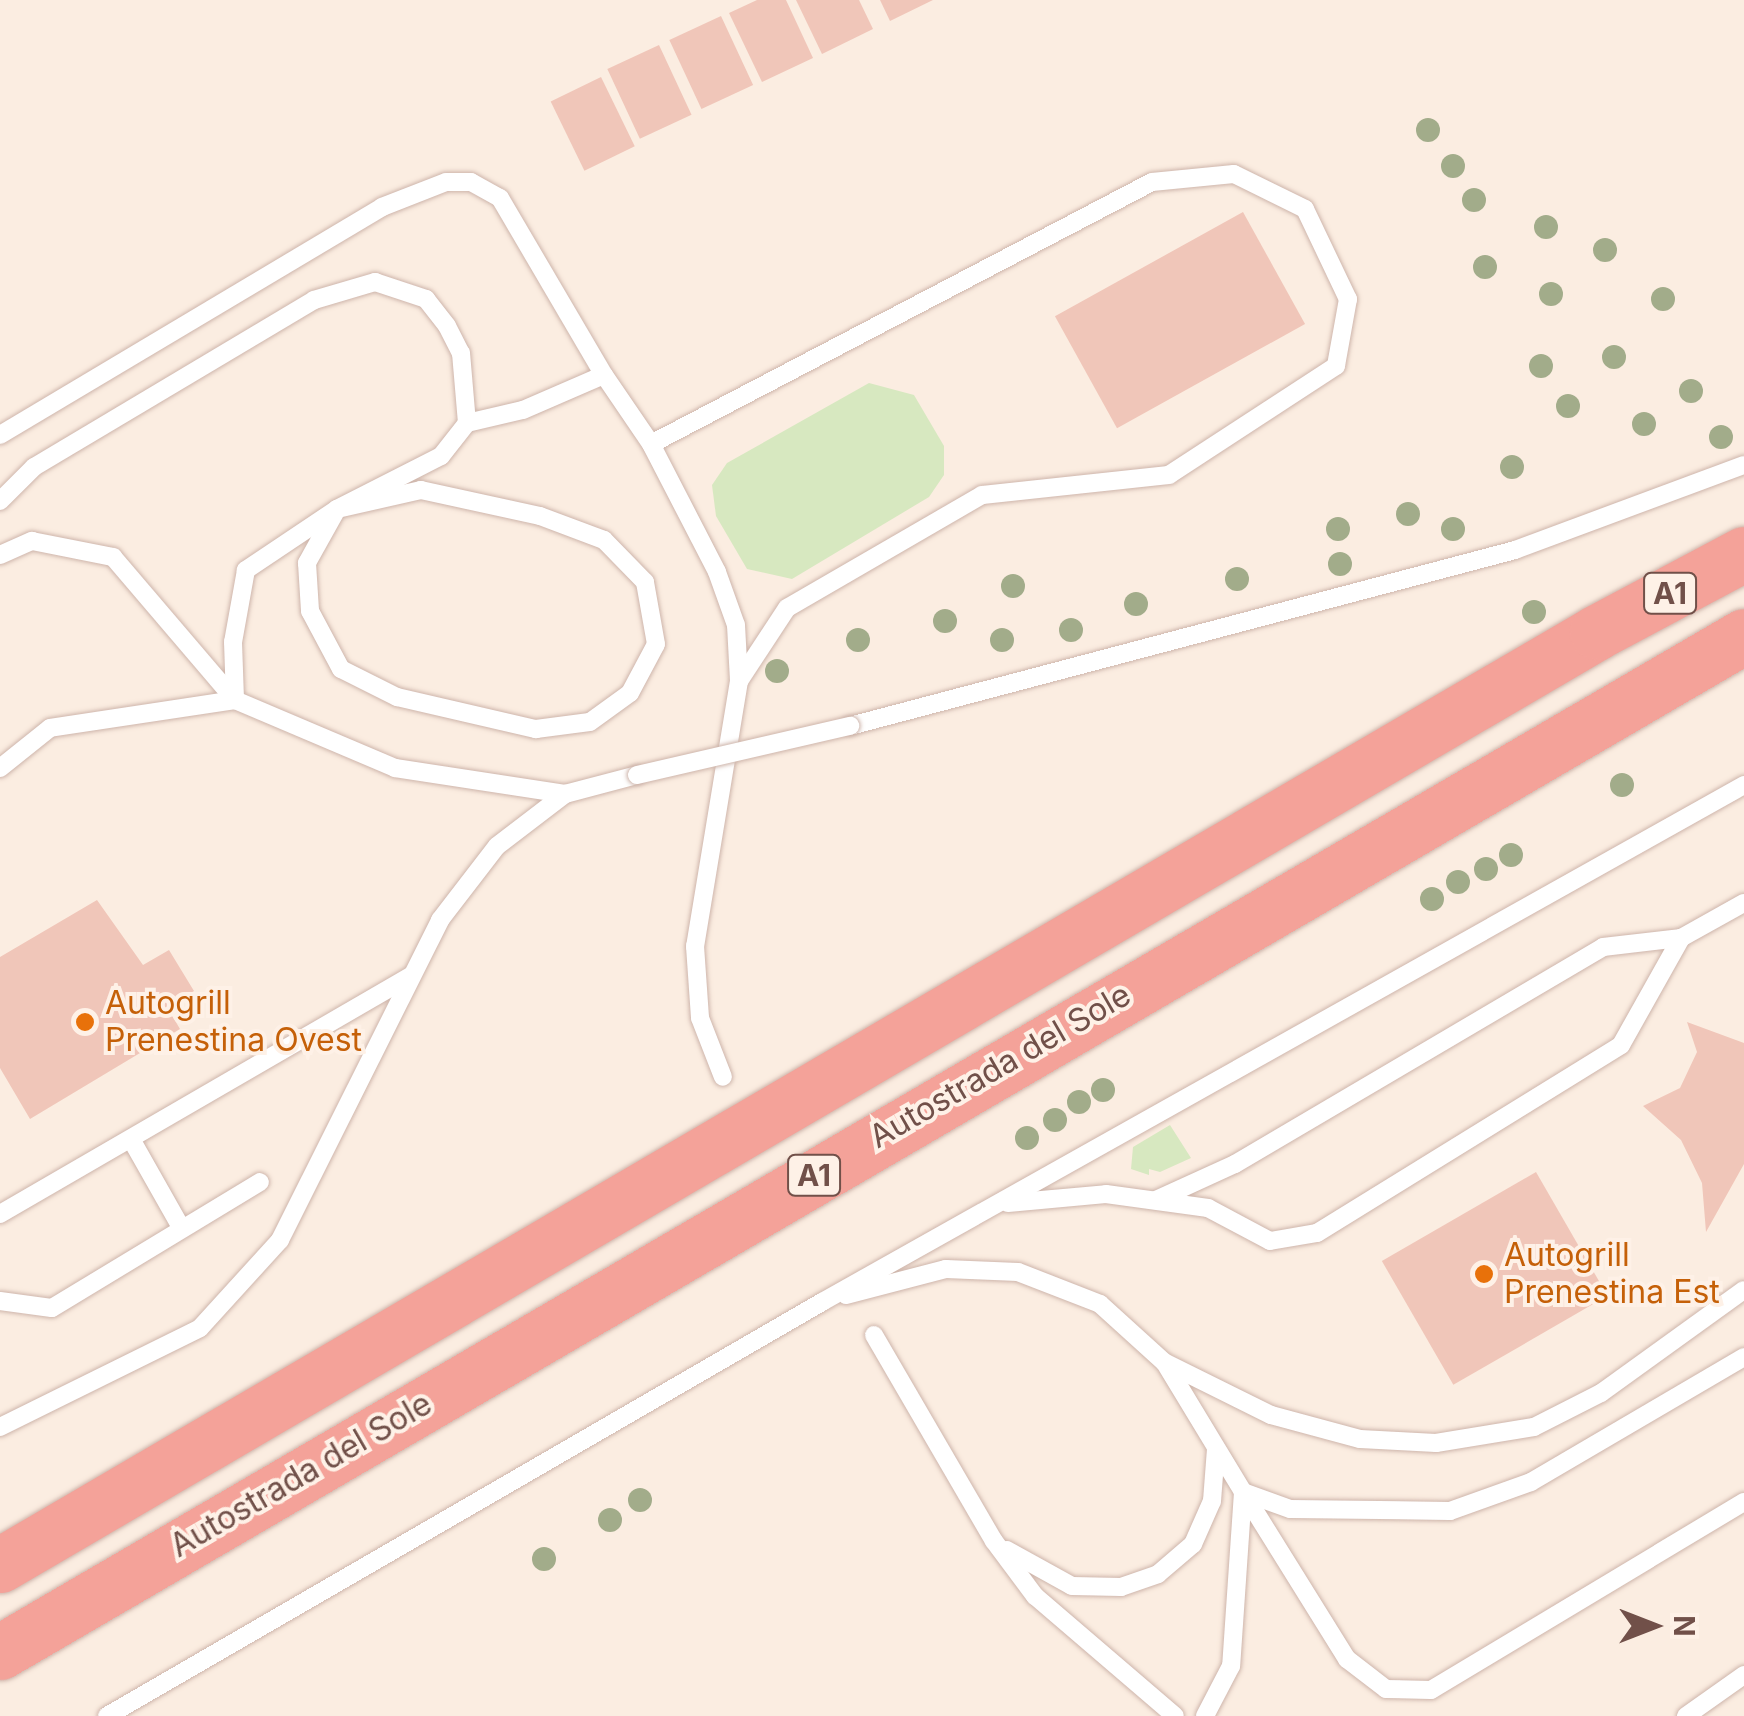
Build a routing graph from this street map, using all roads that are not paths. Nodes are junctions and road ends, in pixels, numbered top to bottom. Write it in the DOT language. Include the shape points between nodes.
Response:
graph roads {
  1 [pos="604,375"];
  2 [pos="467,423"];
  3 [pos="0,435"];
  4 [pos="651,444"];
  5 [pos="1744,465"];
  6 [pos="0,500"];
  7 [pos="338,510"];
  8 [pos="1744,554"];
  9 [pos="0,555"];
  10 [pos="1744,636"];
  11 [pos="739,681"];
  12 [pos="236,700"];
  13 [pos="0,768"];
  14 [pos="1744,785"];
  15 [pos="565,794"];
  16 [pos="1744,903"];
  17 [pos="1681,938"];
  18 [pos="412,975"];
  19 [pos="723,1077"];
  20 [pos="130,1138"];
  21 [pos="260,1182"];
  22 [pos="1156,1201"];
  23 [pos="998,1204"];
  24 [pos="0,1214"];
  25 [pos="182,1229"];
  26 [pos="1744,1290"];
  27 [pos="0,1301"];
  28 [pos="822,1302"];
  29 [pos="874,1335"];
  30 [pos="1744,1357"];
  31 [pos="1164,1362"];
  32 [pos="0,1427"];
  33 [pos="1216,1448"];
  34 [pos="1243,1492"];
  35 [pos="1744,1502"];
  36 [pos="994,1541"];
  37 [pos="0,1565"];
  38 [pos="0,1652"];
  39 [pos="1744,1675"];
  40 [pos="107,1716"];
  41 [pos="1175,1716"];
  42 [pos="1205,1716"];
  43 [pos="1686,1716"];
  1 -- 2 [label="lane" via="523,410"];
  1 -- 3 [label="lane" via="500,198 470,182 446,182 382,207"];
  1 -- 4 [label="lane"];
  2 -- 6 [label="lane" via="460,353 447,326 426,299 375,282 314,300 34,467"];
  2 -- 7 [label="lane" via="440,456"];
  4 -- 11 [label="lane" via="717,572 736,625"];
  4 -- 11 [label="lane" via="1152,182 1234,174 1305,209 1348,299 1336,366 1169,475 982,495 787,608"];
  5 -- 15 [label="lane, bridge" via="1515,550 850,726"];
  7 -- 7 [label="lane" via="421,490 540,516 604,540 645,582 656,644 630,694 590,722 536,729 397,697 341,669 310,612 307,563"];
  7 -- 12 [label="lane" via="246,570 232,642"];
  8 -- 37 [label="highway, A1" via="1562,652"];
  9 -- 12 [label="lane" via="32,540 114,557"];
  10 -- 38 [label="highway, Autostrada del Sole / A1"];
  11 -- 19 [label="lane" via="694,946 700,1018"];
  12 -- 13 [label="lane" via="50,728"];
  12 -- 15 [label="lane" via="395,768"];
  14 -- 23 [label="lane"];
  15 -- 18 [label="lane" via="496,846 440,920"];
  16 -- 17 [label="lane"];
  17 -- 22 [label="lane" via="1603,947 1235,1164"];
  17 -- 22 [label="lane" via="1621,1045 1318,1233 1270,1241 1208,1208"];
  18 -- 20 [label="lane"];
  18 -- 32 [label="lane" via="280,1240 200,1328"];
  20 -- 24 [label="lane"];
  20 -- 25 [label="lane"];
  21 -- 25 [label="lane"];
  22 -- 23 [label="lane" via="1106,1194"];
  23 -- 28 [label="lane"];
  25 -- 27 [label="lane" via="52,1308"];
  26 -- 31 [label="lane" via="1584,1402 1534,1426 1436,1443 1360,1438 1272,1415"];
  28 -- 31 [label="lane" via="946,1269 1018,1272 1100,1304"];
  28 -- 40 [label="lane"];
  29 -- 36 [label="lane"];
  30 -- 34 [label="lane" via="1532,1482 1450,1511 1290,1510"];
  31 -- 33 [label="lane"];
  33 -- 34 [label="lane"];
  33 -- 36 [label="lane" via="1212,1501 1193,1544 1158,1574 1121,1587 1072,1586"];
  34 -- 35 [label="lane" via="1347,1659 1386,1689 1416,1690 1430,1690"];
  34 -- 42 [label="lane" via="1232,1666"];
  36 -- 41 [label="lane" via="1035,1596"];
  39 -- 43 [label="lane"];
}
